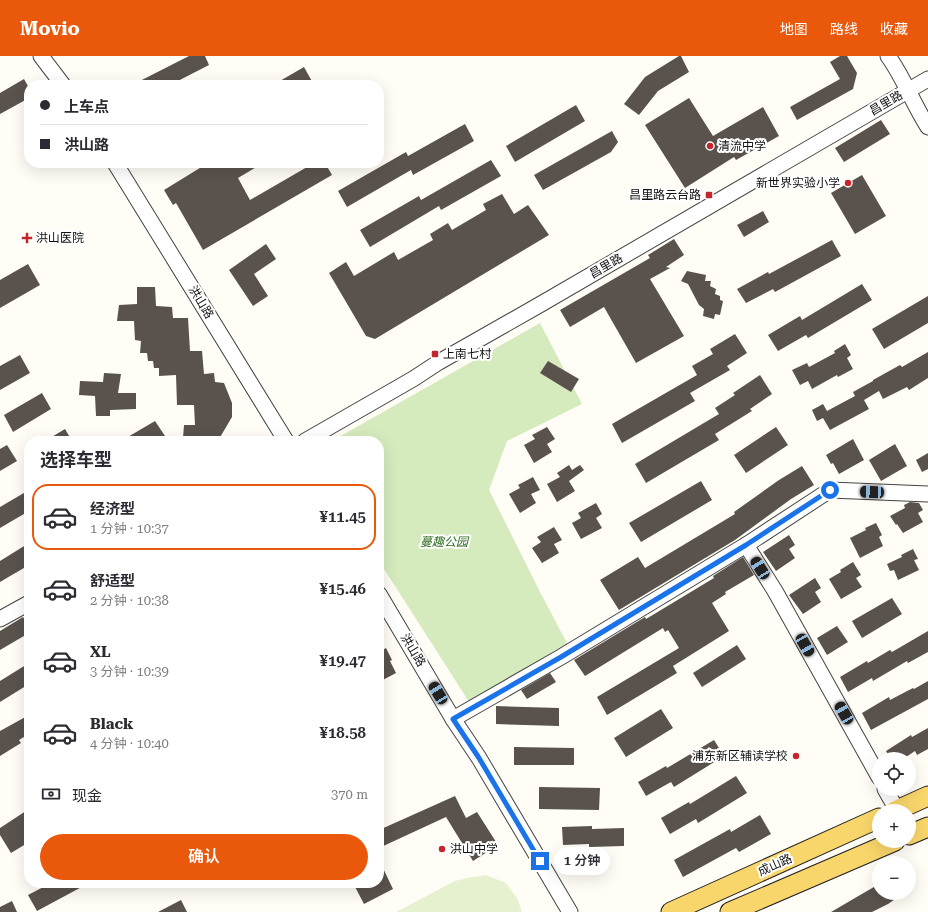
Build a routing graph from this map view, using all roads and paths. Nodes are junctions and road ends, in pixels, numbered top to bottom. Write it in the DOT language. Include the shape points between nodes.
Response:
graph roads {
  1 [pos="41,56"];
  2 [pos="888,56"];
  3 [pos="928,79"];
  4 [pos="59,80"];
  5 [pos="908,91"];
  6 [pos="928,127"];
  7 [pos="118,168"];
  8 [pos="283,436"];
  9 [pos="314,436"];
  10 [pos="928,494"];
  11 [pos="746,545"];
  12 [pos="384,602"];
  13 [pos="24,606"];
  14 [pos="0,619"];
  15 [pos="453,719"];
  16 [pos="872,765"];
  17 [pos="928,796"];
  18 [pos="911,804"];
  19 [pos="872,821"];
  20 [pos="928,828"];
  21 [pos="916,832"];
  22 [pos="879,848"];
  23 [pos="570,912"];
  24 [pos="670,912"];
  25 [pos="730,912"];
  1 -- 4 [label="street"];
  2 -- 5 [label="street"];
  3 -- 5 [label="street, 昌里路"];
  5 -- 6 [label="street"];
  5 -- 9 [label="street, 昌里路"];
  7 -- 8 [label="street, 洪山路"];
  10 -- 11 [label="street" via="830,490"];
  11 -- 15 [label="street"];
  11 -- 16 [label="street"];
  12 -- 15 [label="street, 洪山路"];
  13 -- 14 [label="street"];
  15 -- 23 [label="street, 洪山路" via="479,758"];
  17 -- 18 [label="main road"];
  19 -- 24 [label="main road, 成山路"];
  20 -- 21 [label="main road"];
  22 -- 25 [label="main road"];
}
